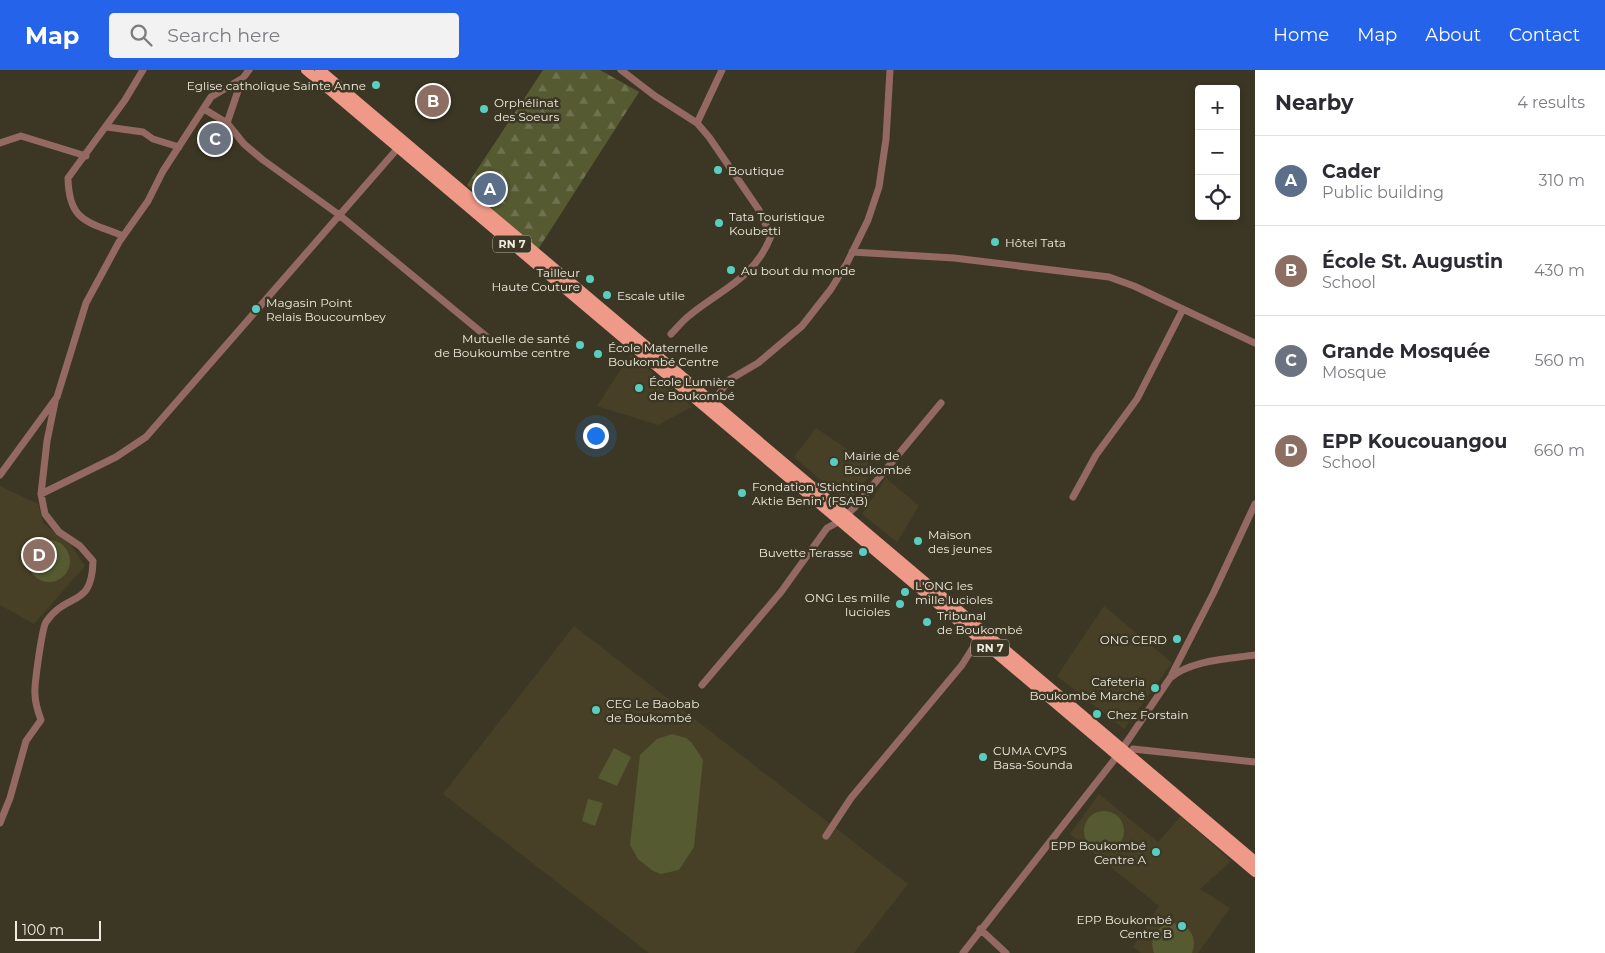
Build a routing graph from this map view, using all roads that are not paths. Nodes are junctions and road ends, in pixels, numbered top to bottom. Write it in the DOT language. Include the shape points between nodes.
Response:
graph roads {
  1 [pos="143,70"];
  2 [pos="248,70"];
  3 [pos="306,70"];
  4 [pos="320,70"];
  5 [pos="621,70"];
  6 [pos="722,70"];
  7 [pos="890,70"];
  8 [pos="242,78"];
  9 [pos="204,109"];
  10 [pos="697,123"];
  11 [pos="227,124"];
  12 [pos="107,127"];
  13 [pos="0,143"];
  14 [pos="179,147"];
  15 [pos="398,148"];
  16 [pos="86,156"];
  17 [pos="338,214"];
  18 [pos="123,236"];
  19 [pos="852,252"];
  20 [pos="1183,309"];
  21 [pos="671,334"];
  22 [pos="487,338"];
  23 [pos="1255,343"];
  24 [pos="55,400"];
  25 [pos="713,402"];
  26 [pos="941,403"];
  27 [pos="724,417"];
  28 [pos="0,474"];
  29 [pos="41,494"];
  30 [pos="1073,497"];
  31 [pos="1255,504"];
  32 [pos="844,518"];
  33 [pos="979,638"];
  34 [pos="1255,655"];
  35 [pos="1170,678"];
  36 [pos="702,685"];
  37 [pos="1125,750"];
  38 [pos="1255,762"];
  39 [pos="0,823"];
  40 [pos="826,836"];
  41 [pos="1255,861"];
  42 [pos="1255,872"];
  43 [pos="980,929"];
  44 [pos="963,953"];
  45 [pos="1006,953"];
  1 -- 12 [label="street"];
  2 -- 8 [label="street"];
  3 -- 15 [label="main road, RN 7"];
  4 -- 25 [label="main road, RN 7"];
  5 -- 10 [label="street"];
  6 -- 10 [label="street"];
  7 -- 19 [label="street" via="879,187 868,220"];
  8 -- 9 [label="street" via="212,97"];
  8 -- 11 [label="street"];
  9 -- 11 [label="street"];
  9 -- 14 [label="street"];
  10 -- 21 [label="street" via="759,210 770,236 763,255 745,275 689,316"];
  11 -- 17 [label="street" via="263,160"];
  12 -- 14 [label="street" via="143,132 153,139"];
  12 -- 16 [label="street"];
  13 -- 16 [label="street" via="21,136"];
  14 -- 18 [label="street" via="148,201"];
  15 -- 17 [label="street"];
  15 -- 27 [label="main road, RN 7"];
  16 -- 18 [label="street" via="68,178 72,208 80,217"];
  17 -- 22 [label="street"];
  17 -- 29 [label="street" via="222,353 199,373 146,437 116,457"];
  18 -- 24 [label="street" via="86,303"];
  19 -- 20 [label="street" via="954,258 1109,277"];
  19 -- 25 [label="street" via="831,289 802,326 758,363 729,380"];
  20 -- 23 [label="street"];
  20 -- 30 [label="street" via="1137,399 1096,455"];
  24 -- 28 [label="street"];
  24 -- 29 [label="street"];
  25 -- 27 [label="main road, RN 7"];
  26 -- 32 [label="street" via="880,480"];
  27 -- 32 [label="main road, RN 7"];
  29 -- 39 [label="street" via="45,514 59,532 80,546 93,561 93,579 86,592 58,608 44,624 34,692 40,720 26,741"];
  31 -- 35 [label="street"];
  32 -- 33 [label="main road, RN 7"];
  32 -- 36 [label="street" via="827,528 781,592"];
  32 -- 37 [label="main road, RN 7"];
  33 -- 37 [label="main road, RN 7"];
  33 -- 40 [label="street" via="962,665 851,798"];
  34 -- 35 [label="street" via="1200,664 1177,671"];
  35 -- 37 [label="street"];
  37 -- 38 [label="street"];
  37 -- 41 [label="main road, RN 7"];
  37 -- 42 [label="main road, RN 7"];
  37 -- 43 [label="street"];
  43 -- 44 [label="street"];
  43 -- 45 [label="street"];
}
